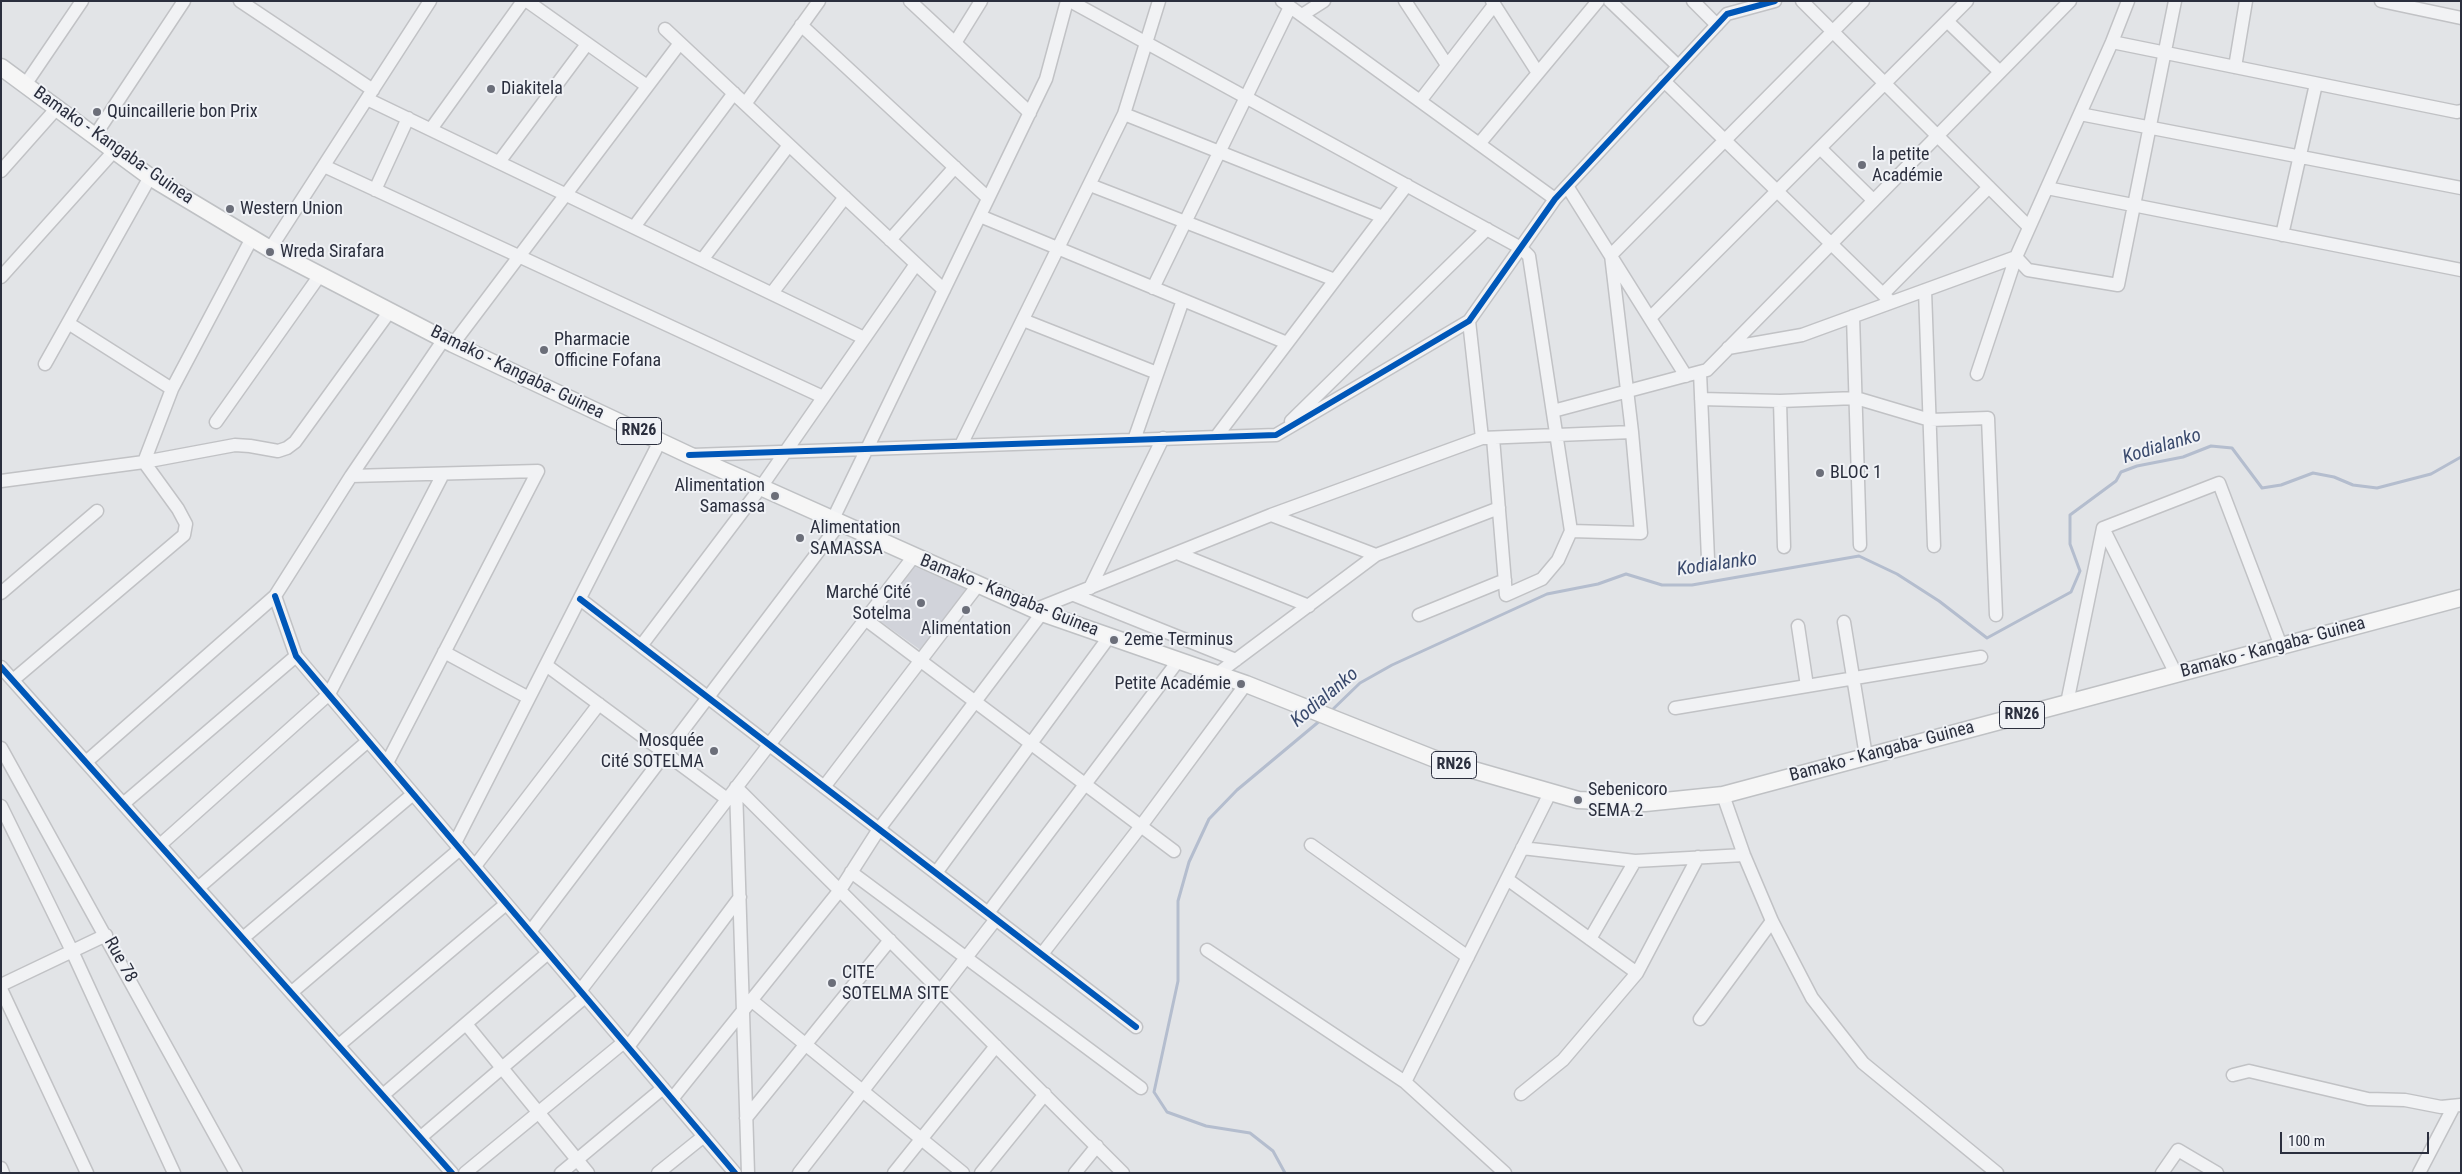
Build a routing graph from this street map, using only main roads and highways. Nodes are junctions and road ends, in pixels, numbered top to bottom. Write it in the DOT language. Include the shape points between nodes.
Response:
graph roads {
  1 [pos="1,67"];
  2 [pos="2461,598"];
  1 -- 2 [label="main road, Bamako - Kangaba- Guinea / RN26" via="150,177 252,238 448,341 689,455 1038,611 1246,684 1436,759 1550,793 1592,802 1645,803 1723,794"];
}
